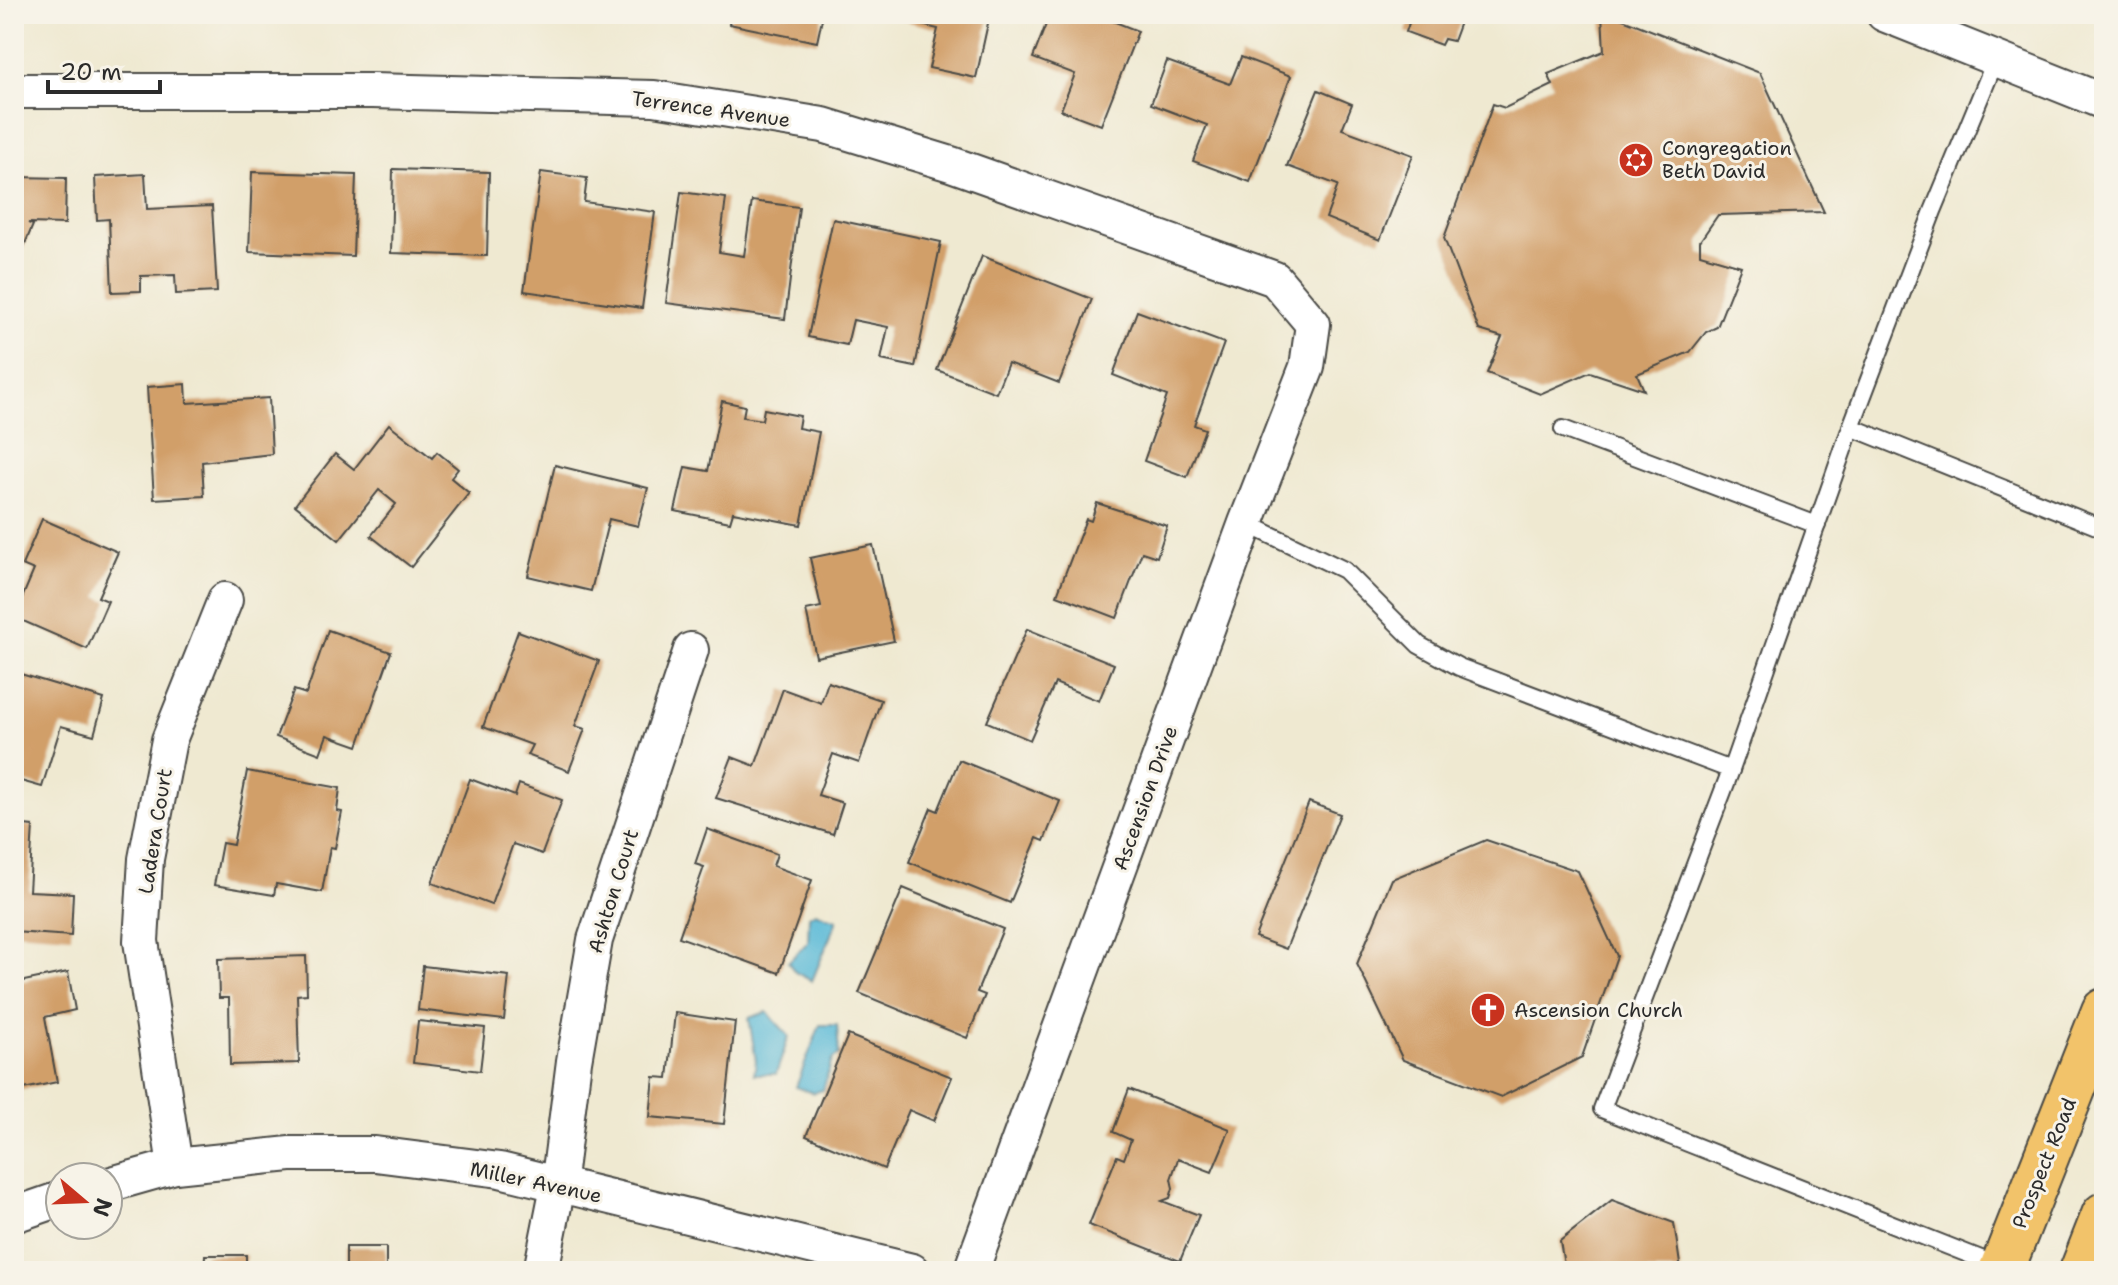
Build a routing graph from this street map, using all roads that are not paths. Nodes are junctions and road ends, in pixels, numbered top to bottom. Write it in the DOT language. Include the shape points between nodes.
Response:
graph roads {
  1 [pos="1884,14"];
  2 [pos="1996,59"];
  3 [pos="14,91"];
  4 [pos="2104,102"];
  5 [pos="1313,324"];
  6 [pos="1851,427"];
  7 [pos="1563,429"];
  8 [pos="1246,523"];
  9 [pos="1817,525"];
  10 [pos="2104,529"];
  11 [pos="225,600"];
  12 [pos="691,650"];
  13 [pos="1731,770"];
  14 [pos="2104,1011"];
  15 [pos="175,1166"];
  16 [pos="124,1180"];
  17 [pos="558,1186"];
  18 [pos="44,1205"];
  19 [pos="14,1215"];
  20 [pos="2104,1215"];
  21 [pos="2002,1269"];
  22 [pos="541,1271"];
  23 [pos="912,1271"];
  24 [pos="971,1271"];
  25 [pos="2082,1271"];
  1 -- 2 [label="street"];
  2 -- 4 [label="street"];
  2 -- 6 [label="lane"];
  3 -- 5 [label="street, Terrence Avenue" via="654,98 823,125 951,164 1275,279"];
  5 -- 8 [label="street, Ascension Drive" via="1307,367"];
  6 -- 9 [label="lane"];
  6 -- 10 [label="lane"];
  7 -- 9 [label="lane"];
  8 -- 13 [label="lane" via="1344,570 1419,645 1459,667"];
  8 -- 24 [label="street, Ascension Drive"];
  9 -- 13 [label="lane"];
  11 -- 15 [label="street, Ladera Court" via="169,740 146,859 141,941"];
  12 -- 17 [label="street, Ashton Court" via="595,940"];
  13 -- 21 [label="lane" via="1602,1109"];
  14 -- 21 [label="main road, Prospect Road"];
  15 -- 16 [label="street, Miller Avenue"];
  15 -- 17 [label="street, Miller Avenue" via="290,1154 375,1154 500,1170"];
  17 -- 22 [label="street, Ashton Court"];
  17 -- 23 [label="street, Miller Avenue"];
  18 -- 19 [label="street"];
  20 -- 25 [label="main road"];
}
